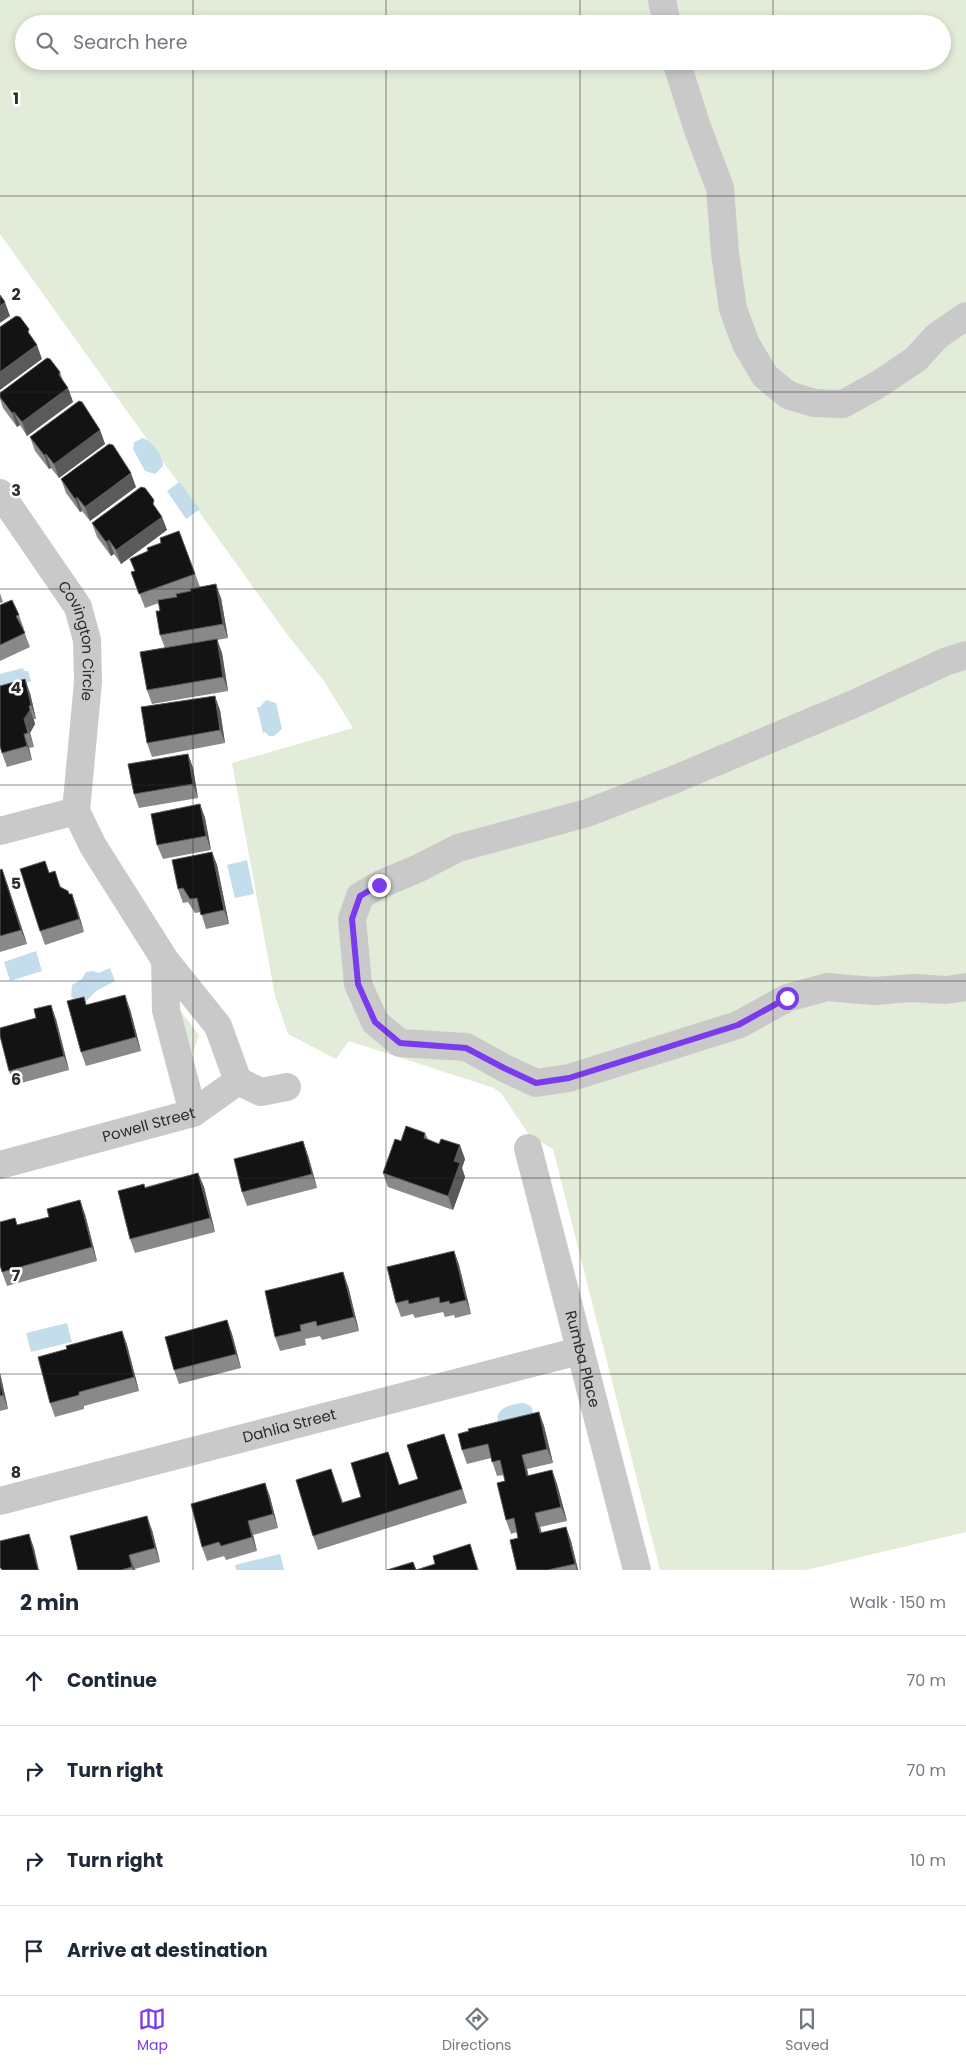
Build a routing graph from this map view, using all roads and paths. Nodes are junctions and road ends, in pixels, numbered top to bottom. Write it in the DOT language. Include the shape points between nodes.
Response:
graph roads {
  1 [pos="662,0"];
  2 [pos="665,15"];
  3 [pos="679,70"];
  4 [pos="966,316"];
  5 [pos="0,493"];
  6 [pos="966,655"];
  7 [pos="76,811"];
  8 [pos="0,831"];
  9 [pos="165,960"];
  10 [pos="966,987"];
  11 [pos="238,1081"];
  12 [pos="287,1087"];
  13 [pos="194,1112"];
  14 [pos="528,1148"];
  15 [pos="0,1165"];
  16 [pos="579,1351"];
  17 [pos="0,1501"];
  18 [pos="637,1570"];
  1 -- 2 [label="street"];
  3 -- 4 [label="street" via="720,188 733,310 746,344 765,376 788,395 814,403 843,404 916,359 937,336"];
  5 -- 7 [label="street, Covington Circle" via="78,607 87,640 88,682"];
  6 -- 10 [label="street" via="692,772 587,813 458,848 360,896 352,919 358,984 375,1022 400,1043 466,1048 536,1083 569,1078 738,1025 787,998 827,988 874,991"];
  7 -- 8 [label="street"];
  7 -- 9 [label="street" via="93,846"];
  9 -- 11 [label="street" via="218,1026"];
  9 -- 13 [label="street" via="166,1010"];
  11 -- 12 [label="street" via="261,1092"];
  11 -- 13 [label="street, Powell Street"];
  13 -- 15 [label="street, Powell Street"];
  14 -- 16 [label="street, Rumba Place"];
  16 -- 17 [label="street, Dahlia Street"];
  16 -- 18 [label="street, Rumba Place"];
}
